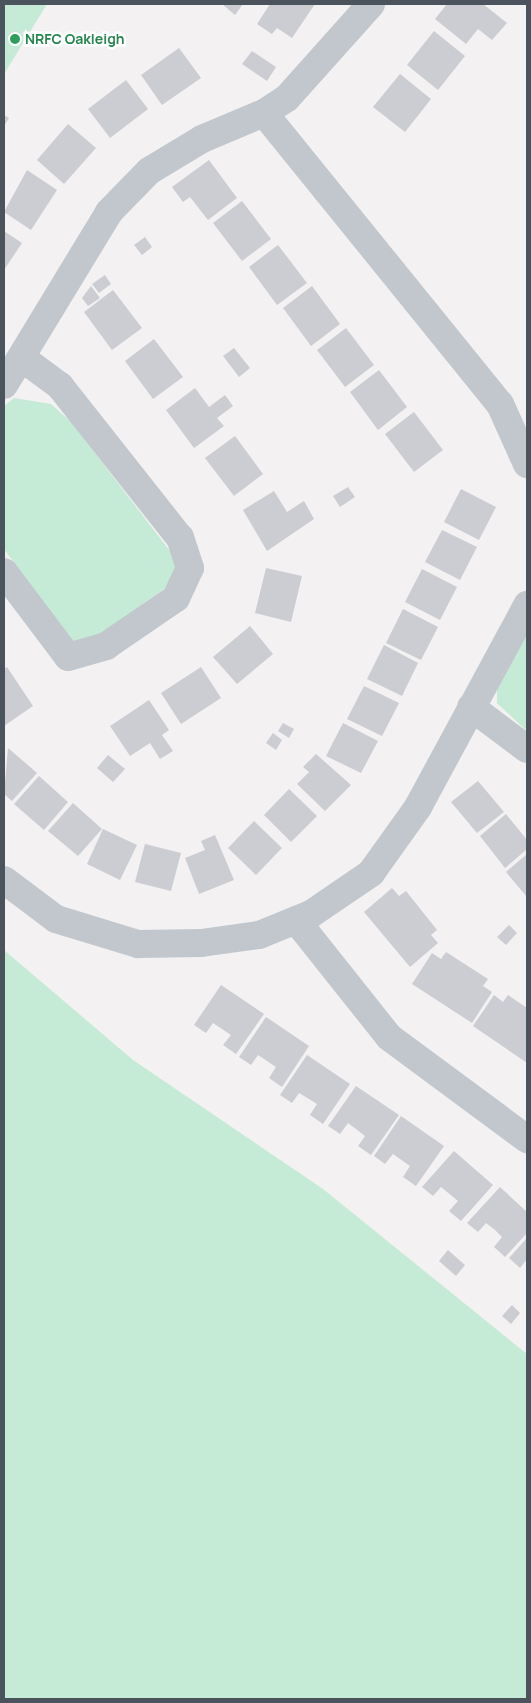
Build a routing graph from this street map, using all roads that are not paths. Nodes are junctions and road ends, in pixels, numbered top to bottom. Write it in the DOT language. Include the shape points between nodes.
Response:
graph roads {
  1 [pos="371,4"];
  2 [pos="264,113"];
  3 [pos="22,358"];
  4 [pos="4,385"];
  5 [pos="527,464"];
  6 [pos="4,572"];
  7 [pos="527,605"];
  8 [pos="471,707"];
  9 [pos="527,749"];
  10 [pos="4,880"];
  11 [pos="296,920"];
  12 [pos="527,1139"];
  1 -- 2 [label="street" via="309,77"];
  2 -- 3 [label="street" via="202,139 149,171 110,212"];
  2 -- 5 [label="street" via="500,404"];
  3 -- 4 [label="street"];
  3 -- 6 [label="street" via="66,394 180,538 190,568 176,598 106,646 68,657"];
  7 -- 8 [label="street"];
  8 -- 9 [label="street"];
  8 -- 11 [label="street" via="418,807 371,873"];
  10 -- 11 [label="street" via="56,919 138,944 201,943 259,935"];
  11 -- 12 [label="street" via="389,1036"];
}
